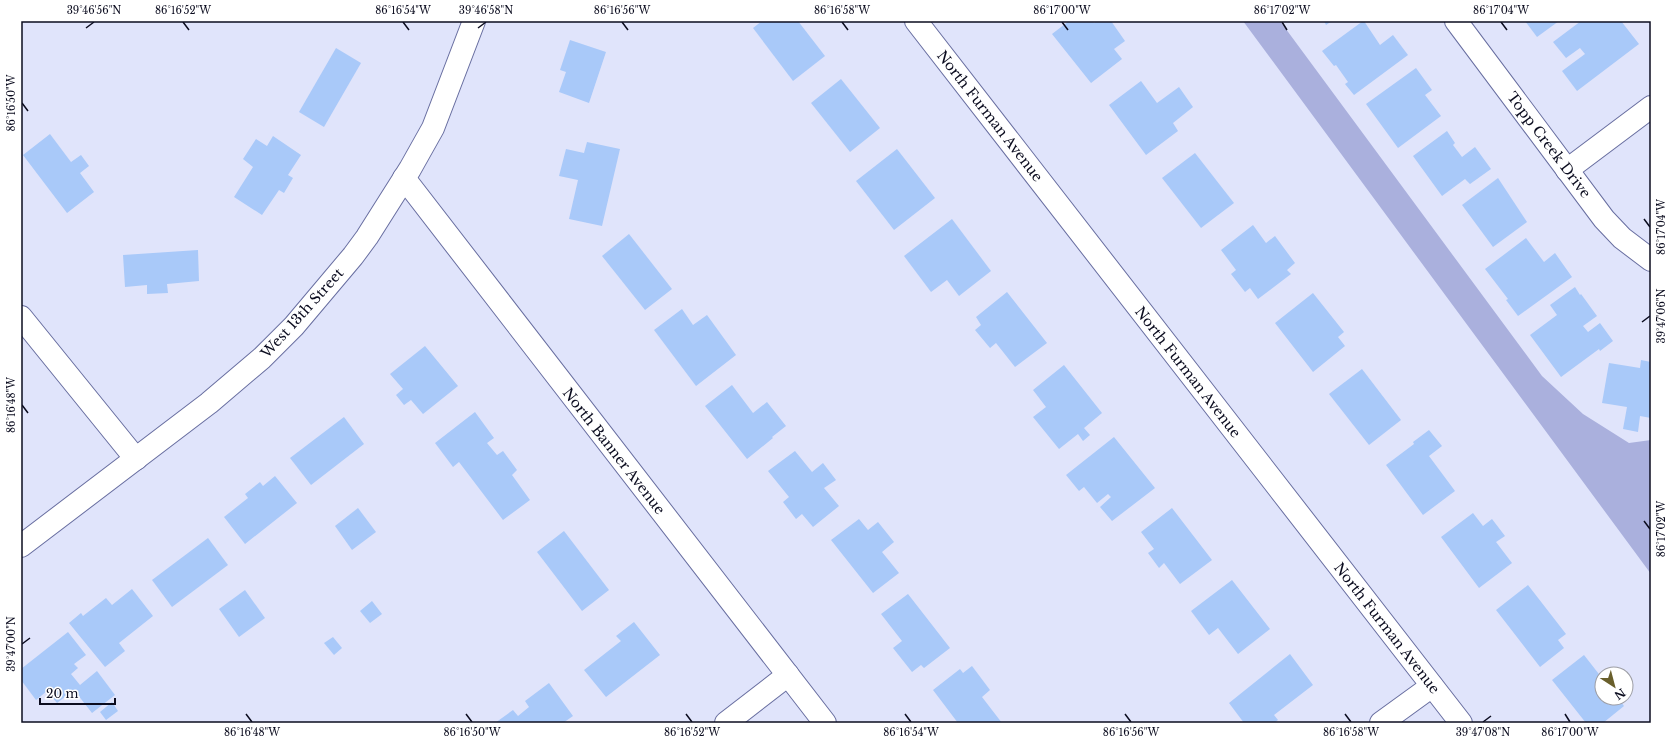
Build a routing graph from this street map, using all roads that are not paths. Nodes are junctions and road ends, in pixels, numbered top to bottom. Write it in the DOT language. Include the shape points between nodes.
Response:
graph roads {
  1 [pos="474,21"];
  2 [pos="916,21"];
  3 [pos="1456,21"];
  4 [pos="1651,107"];
  5 [pos="1567,170"];
  6 [pos="404,178"];
  7 [pos="1651,260"];
  8 [pos="21,317"];
  9 [pos="136,459"];
  10 [pos="21,546"];
  11 [pos="788,676"];
  12 [pos="1432,686"];
  13 [pos="726,723"];
  14 [pos="825,723"];
  15 [pos="1381,723"];
  16 [pos="1461,723"];
  1 -- 6 [label="street, West 13th Street" via="433,128"];
  2 -- 12 [label="street, North Furman Avenue"];
  3 -- 5 [label="street, Topp Creek Drive"];
  4 -- 5 [label="street"];
  5 -- 7 [label="street, Topp Creek Drive" via="1612,229"];
  6 -- 9 [label="street, West 13th Street" via="354,256 294,326 221,393"];
  6 -- 11 [label="street, North Banner Avenue"];
  8 -- 9 [label="street"];
  9 -- 10 [label="street, West 13th Street"];
  11 -- 13 [label="street"];
  11 -- 14 [label="street, North Banner Avenue"];
  12 -- 15 [label="street"];
  12 -- 16 [label="street, North Furman Avenue"];
}
